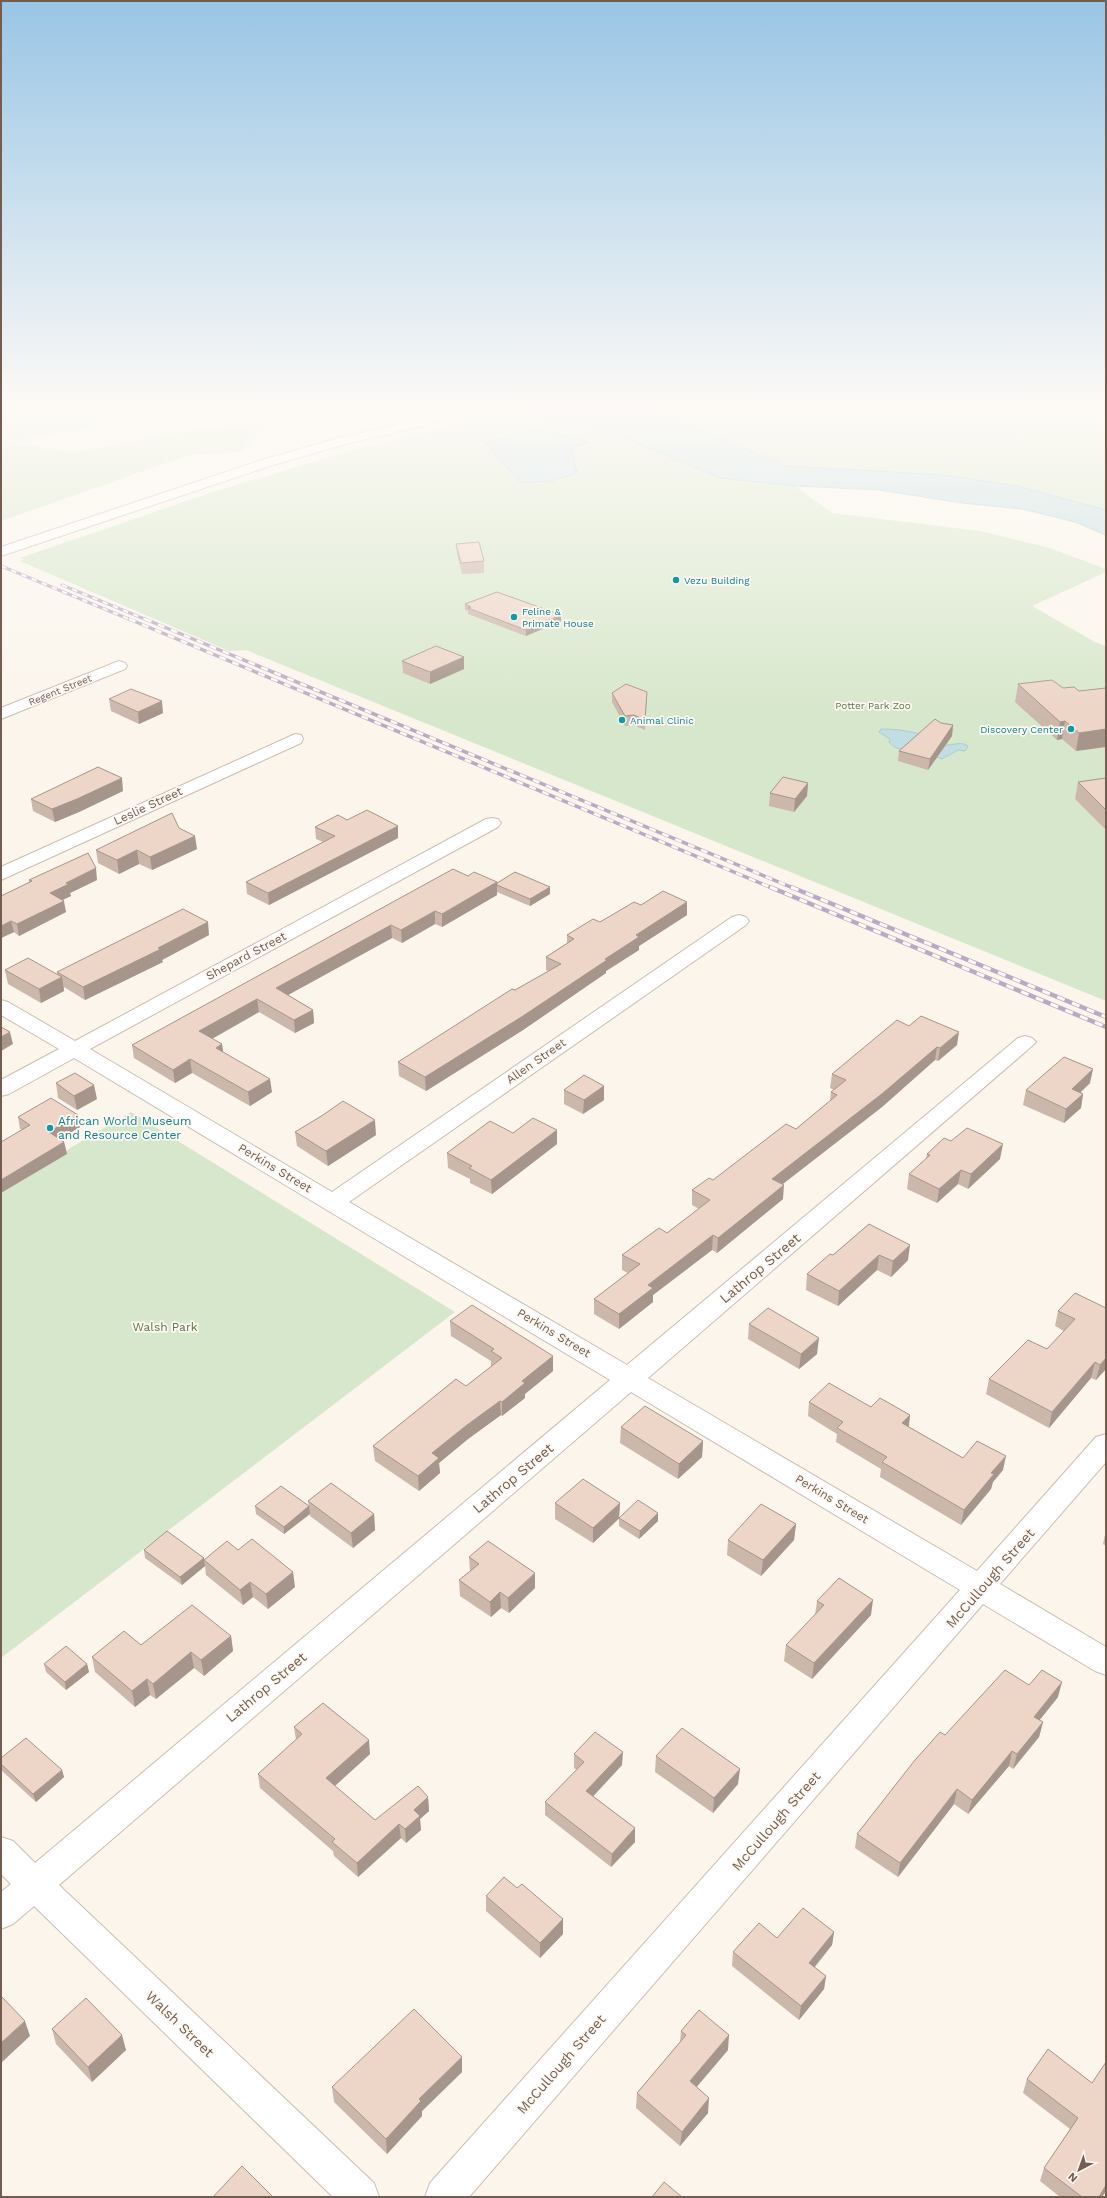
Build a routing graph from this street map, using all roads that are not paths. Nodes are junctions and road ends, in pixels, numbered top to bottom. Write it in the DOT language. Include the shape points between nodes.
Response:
graph roads {
  1 [pos="121,512"];
  2 [pos="1,552"];
  3 [pos="118,666"];
  4 [pos="1,714"];
  5 [pos="295,739"];
  6 [pos="492,824"];
  7 [pos="1,874"];
  8 [pos="739,921"];
  9 [pos="1,1006"];
  10 [pos="1025,1042"];
  11 [pos="74,1049"];
  12 [pos="1,1089"];
  13 [pos="333,1202"];
  14 [pos="630,1379"];
  15 [pos="1106,1444"];
  16 [pos="981,1588"];
  17 [pos="1106,1662"];
  18 [pos="1,1852"];
  19 [pos="35,1884"];
  20 [pos="1,1913"];
  21 [pos="360,2197"];
  22 [pos="444,2197"];
  1 -- 2 [label="street"];
  3 -- 4 [label="street, Regent Street"];
  5 -- 7 [label="street, Leslie Street"];
  6 -- 11 [label="street, Shepard Street"];
  8 -- 13 [label="street, Allen Street"];
  9 -- 11 [label="street, Perkins Street"];
  10 -- 14 [label="street, Lathrop Street"];
  11 -- 12 [label="street, Shepard Street"];
  11 -- 13 [label="street, Perkins Street"];
  13 -- 14 [label="street, Perkins Street"];
  14 -- 16 [label="street, Perkins Street"];
  14 -- 19 [label="street, Lathrop Street"];
  15 -- 16 [label="street, McCullough Street"];
  16 -- 17 [label="street, Perkins Street"];
  16 -- 22 [label="street, McCullough Street"];
  18 -- 19 [label="street, Walsh Street"];
  19 -- 20 [label="street, Lathrop Street"];
  19 -- 21 [label="street, Walsh Street"];
}
